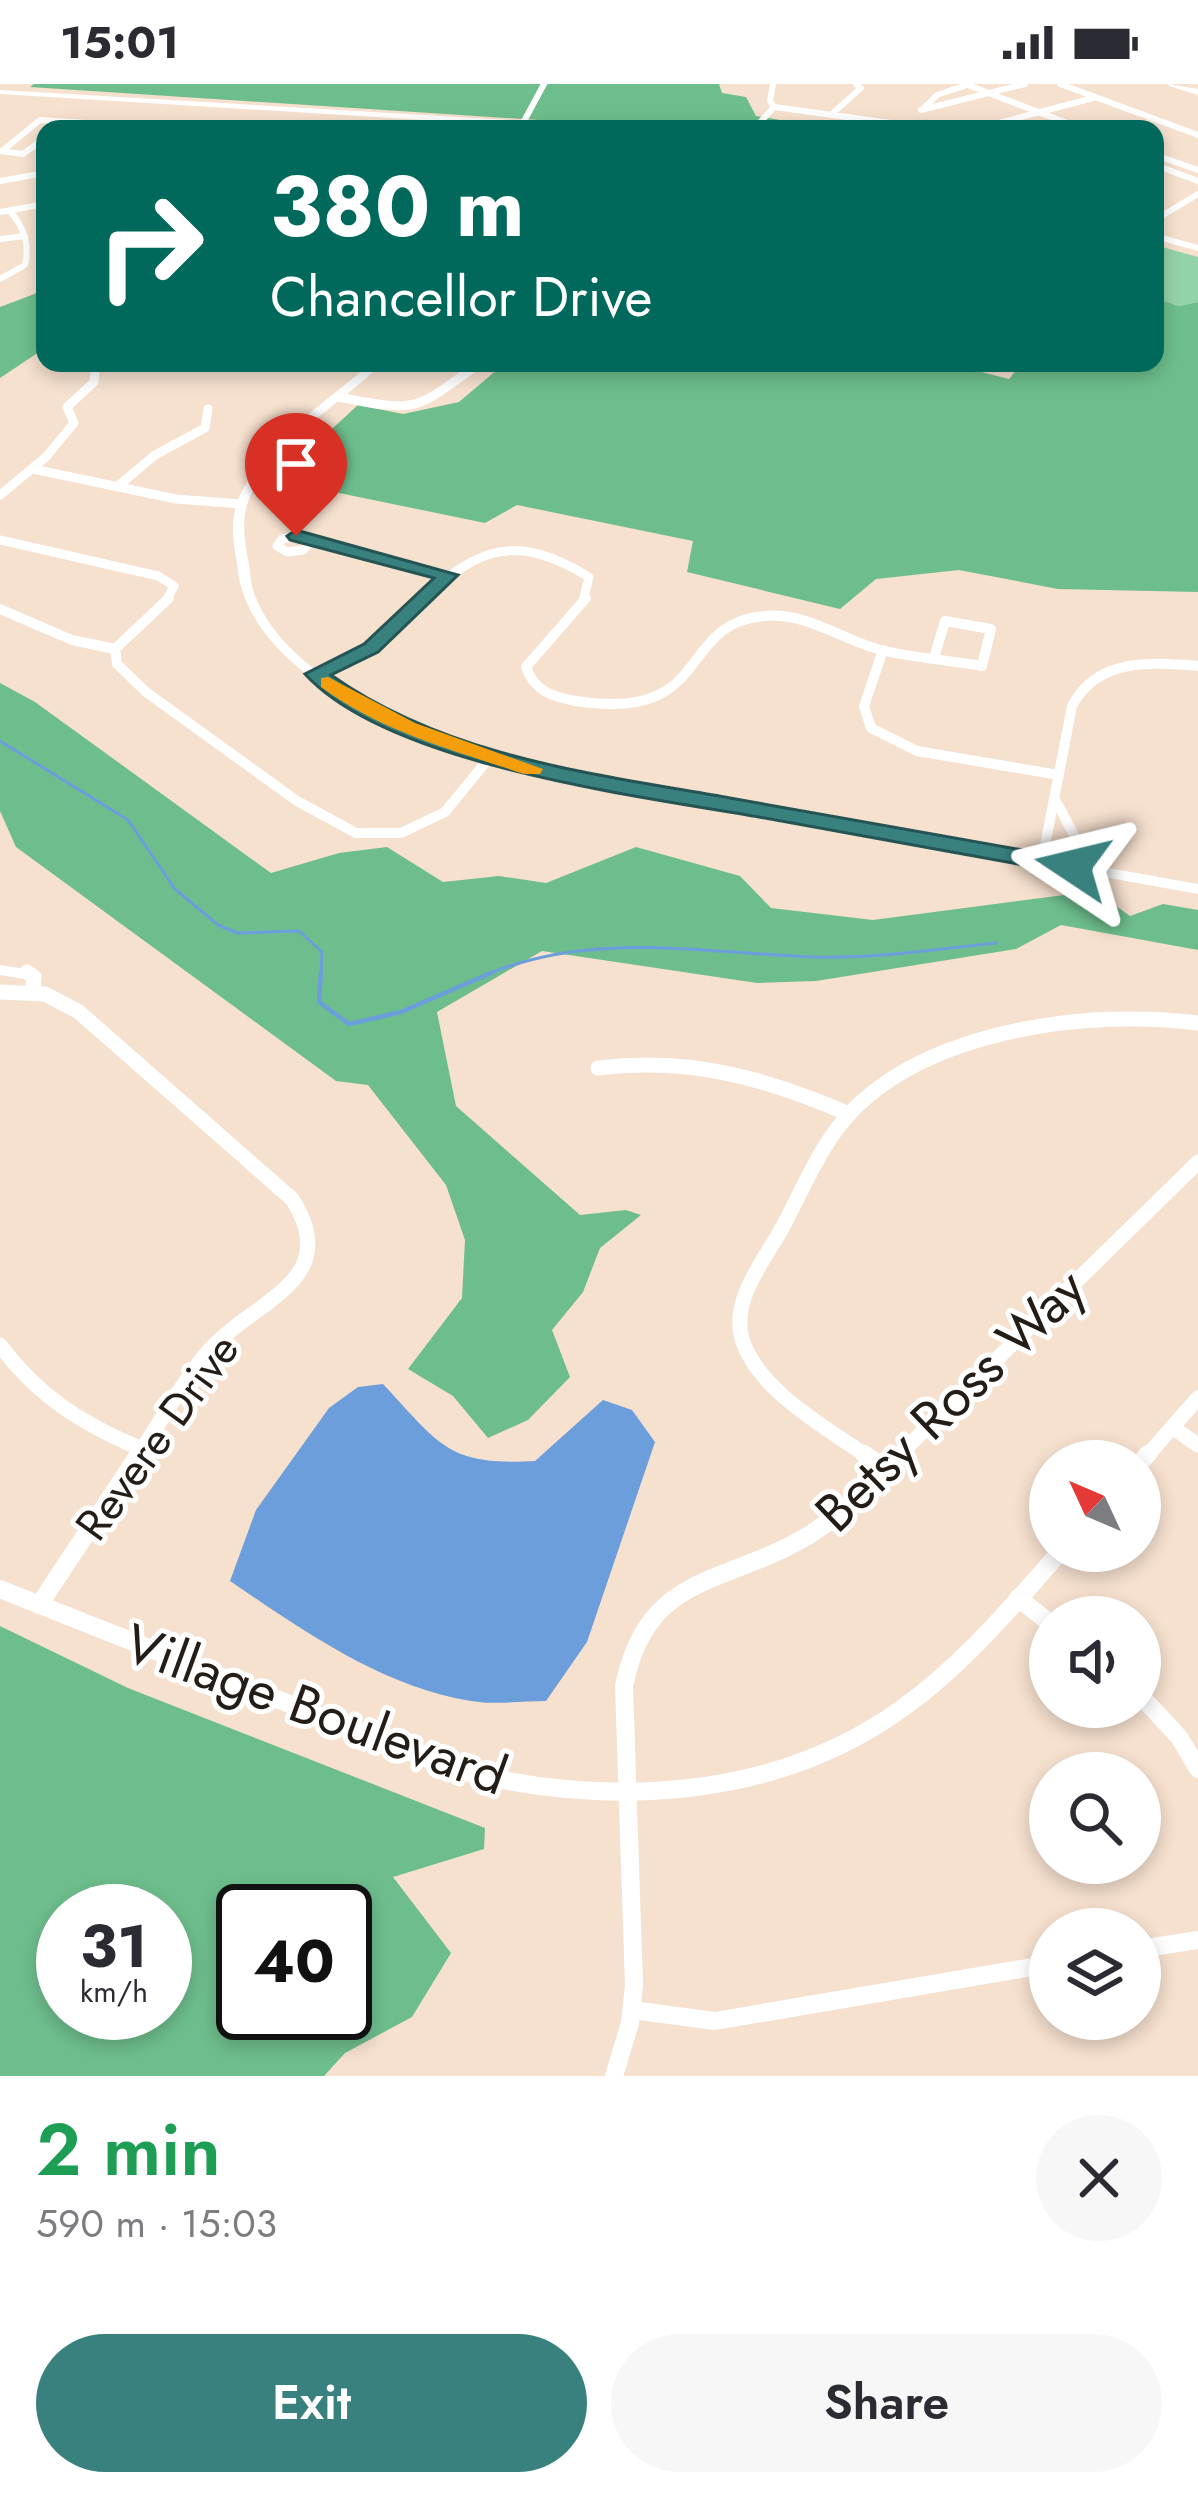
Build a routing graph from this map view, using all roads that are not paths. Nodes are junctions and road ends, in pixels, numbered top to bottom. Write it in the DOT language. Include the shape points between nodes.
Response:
graph roads {
  1 [pos="544,84"];
  2 [pos="773,84"];
  3 [pos="856,84"];
  4 [pos="966,84"];
  5 [pos="1025,84"];
  6 [pos="1060,84"];
  7 [pos="1173,84"];
  8 [pos="1198,92"];
  9 [pos="990,93"];
  10 [pos="4,94"];
  11 [pos="1095,98"];
  12 [pos="774,107"];
  13 [pos="921,110"];
  14 [pos="835,112"];
  15 [pos="1039,112"];
  16 [pos="418,120"];
  17 [pos="518,120"];
  18 [pos="762,120"];
  19 [pos="882,120"];
  20 [pos="910,120"];
  21 [pos="1009,120"];
  22 [pos="1060,120"];
  23 [pos="1156,120"];
  24 [pos="36,123"];
  25 [pos="1164,123"];
  26 [pos="1198,135"];
  27 [pos="36,145"];
  28 [pos="1,151"];
  29 [pos="23,154"];
  30 [pos="1164,158"];
  31 [pos="36,169"];
  32 [pos="1164,169"];
  33 [pos="1198,170"];
  34 [pos="36,174"];
  35 [pos="1180,175"];
  36 [pos="0,181"];
  37 [pos="1198,181"];
  38 [pos="1198,194"];
  39 [pos="36,206"];
  40 [pos="1164,211"];
  41 [pos="5,212"];
  42 [pos="25,236"];
  43 [pos="0,239"];
  44 [pos="1164,239"];
  45 [pos="1198,248"];
  46 [pos="0,279"];
  47 [pos="95,372"];
  48 [pos="367,372"];
  49 [pos="469,372"];
  50 [pos="338,397"];
  51 [pos="208,409"];
  52 [pos="33,469"];
  53 [pos="118,486"];
  54 [pos="0,495"];
  55 [pos="241,504"];
  56 [pos="0,540"];
  57 [pos="310,542"];
  58 [pos="448,575"];
  59 [pos="0,609"];
  60 [pos="116,649"];
  61 [pos="883,650"];
  62 [pos="934,658"];
  63 [pos="1198,666"];
  64 [pos="316,674"];
  65 [pos="490,758"];
  66 [pos="1059,776"];
  67 [pos="1056,801"];
  68 [pos="1042,861"];
  69 [pos="1073,866"];
  70 [pos="1198,889"];
  71 [pos="0,970"];
  72 [pos="0,992"];
  73 [pos="33,992"];
  74 [pos="1198,1023"];
  75 [pos="598,1068"];
  76 [pos="849,1114"];
  77 [pos="1198,1162"];
  78 [pos="0,1345"];
  79 [pos="1198,1399"];
  80 [pos="1172,1427"];
  81 [pos="1160,1440"];
  82 [pos="1198,1445"];
  83 [pos="142,1449"];
  84 [pos="884,1468"];
  85 [pos="1042,1572"];
  86 [pos="0,1588"];
  87 [pos="1018,1598"];
  88 [pos="39,1605"];
  89 [pos="1029,1607"];
  90 [pos="1161,1718"];
  91 [pos="1198,1769"];
  92 [pos="626,1793"];
  93 [pos="1198,1940"];
  94 [pos="1161,1946"];
  95 [pos="1029,1968"];
  96 [pos="632,2010"];
  97 [pos="614,2076"];
  1 -- 17 [label="street"];
  2 -- 12 [label="street"];
  3 -- 14 [label="street" via="861,88"];
  4 -- 9 [label="street"];
  4 -- 13 [label="street"];
  5 -- 9 [label="street"];
  6 -- 11 [label="street"];
  7 -- 8 [label="highway"];
  9 -- 13 [label="street"];
  9 -- 15 [label="street"];
  10 -- 16 [label="main road"];
  11 -- 15 [label="street"];
  11 -- 23 [label="street"];
  12 -- 14 [label="street"];
  12 -- 18 [label="street"];
  13 -- 20 [label="street"];
  14 -- 19 [label="street"];
  15 -- 21 [label="street"];
  15 -- 22 [label="street"];
  24 -- 28 [label="street"];
  25 -- 26 [label="street"];
  27 -- 29 [label="street"];
  28 -- 29 [label="street"];
  29 -- 31 [label="street"];
  30 -- 33 [label="street"];
  32 -- 35 [label="street"];
  33 -- 35 [label="street"];
  34 -- 36 [label="street"];
  35 -- 37 [label="street"];
  38 -- 40 [label="street"];
  39 -- 41 [label="street"];
  41 -- 42 [label="street" via="24,225"];
  42 -- 43 [label="street"];
  42 -- 46 [label="street" via="25,265"];
  44 -- 45 [label="main road"];
  47 -- 52 [label="street" via="68,407 74,423 64,439"];
  48 -- 50 [label="street"];
  49 -- 50 [label="street" via="418,404"];
  50 -- 55 [label="street" via="267,461"];
  51 -- 53 [label="street" via="205,428"];
  52 -- 53 [label="street"];
  52 -- 54 [label="street"];
  53 -- 55 [label="street"];
  55 -- 64 [label="street" via="244,585 280,642"];
  56 -- 60 [label="street" via="175,586"];
  57 -- 58 [label="street"];
  58 -- 61 [label="street" via="470,558 503,551 584,572 588,596 533,654 526,674 548,694 604,708 667,696 723,631 754,616 796,617"];
  58 -- 64 [label="street" via="371,648"];
  59 -- 60 [label="street"];
  60 -- 65 [label="street" via="117,664 146,692 356,833 400,833 446,812"];
  61 -- 62 [label="street"];
  61 -- 66 [label="street" via="864,709 879,736 911,751"];
  62 -- 62 [label="street" via="982,666 991,629 945,621"];
  63 -- 66 [label="street" via="1139,664 1087,682 1072,706"];
  64 -- 65 [label="street" via="361,706"];
  65 -- 68 [label="street"];
  66 -- 67 [label="street"];
  67 -- 68 [label="street"];
  67 -- 69 [label="street" via="1075,837"];
  68 -- 69 [label="street"];
  69 -- 70 [label="street"];
  71 -- 73 [label="street, Revere Drive" via="28,972"];
  72 -- 73 [label="street, Revere Drive"];
  73 -- 83 [label="street, Revere Drive" via="79,1012 286,1193 310,1227 301,1273 219,1339"];
  74 -- 76 [label="street" via="1123,1015 1066,1021 924,1063"];
  75 -- 76 [label="street" via="646,1061 772,1081"];
  76 -- 84 [label="street" via="748,1289 740,1329 758,1368"];
  77 -- 84 [label="street, Betsy Ross Way"];
  78 -- 83 [label="street" via="54,1406"];
  79 -- 80 [label="street"];
  80 -- 81 [label="street"];
  80 -- 82 [label="street"];
  83 -- 88 [label="street, Revere Drive"];
  84 -- 92 [label="street, Betsy Ross Way" via="803,1540 688,1587 646,1622 625,1673"];
  85 -- 87 [label="street, Village Boulevard"];
  86 -- 88 [label="street, Village Boulevard"];
  87 -- 89 [label="street"];
  87 -- 92 [label="street, Village Boulevard" via="950,1671 880,1725 748,1776"];
  88 -- 92 [label="street, Village Boulevard" via="468,1774"];
  90 -- 91 [label="street"];
  92 -- 96 [label="street, Betsy Ross Way"];
  93 -- 94 [label="street"];
  95 -- 96 [label="street" via="715,2020"];
  96 -- 97 [label="street, Betsy Ross Way"];
}
